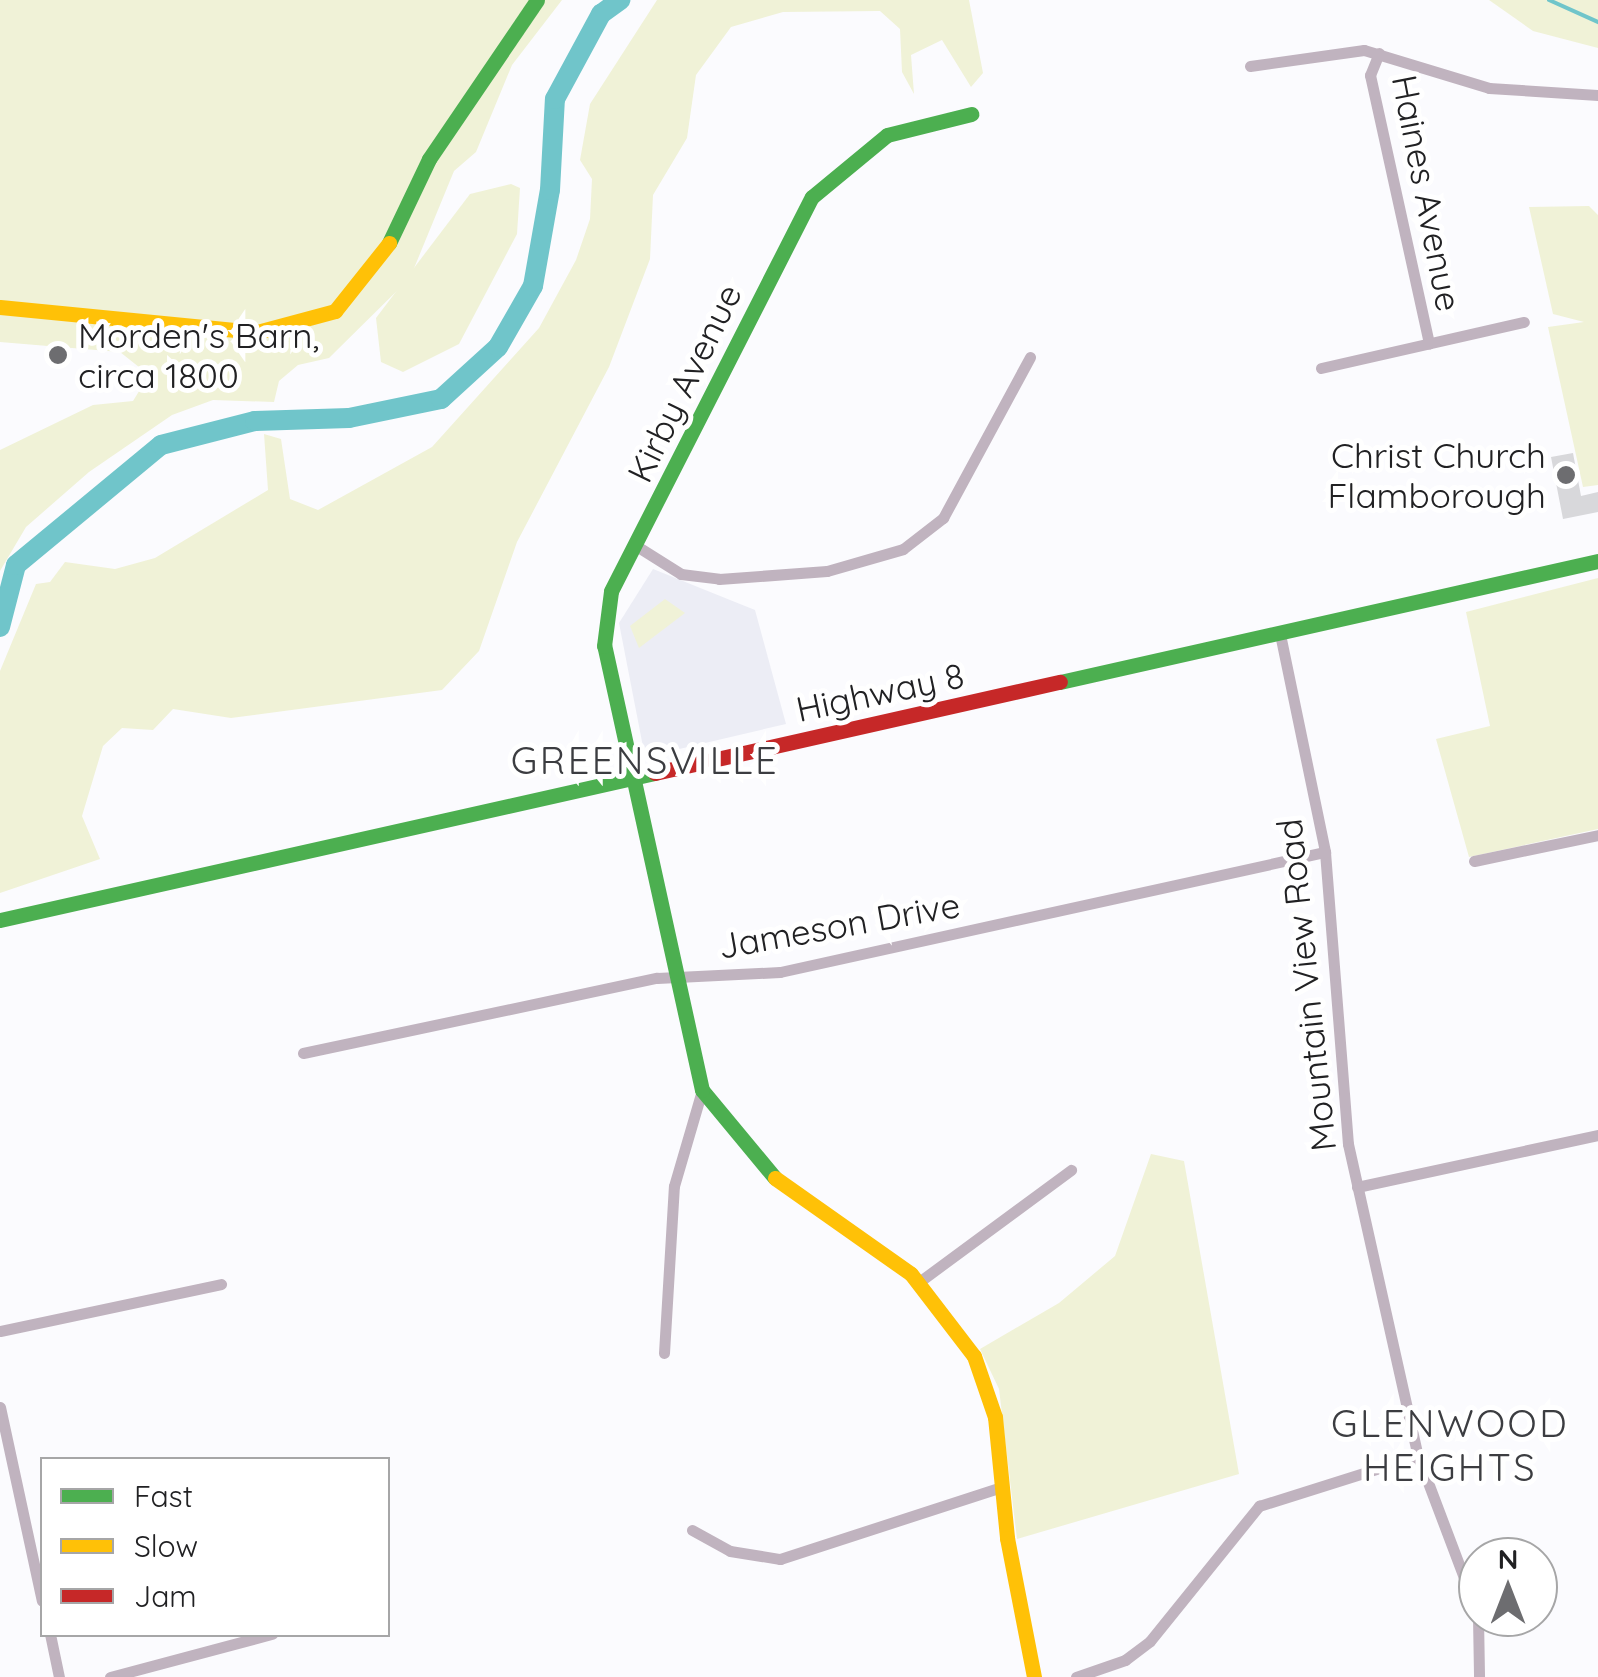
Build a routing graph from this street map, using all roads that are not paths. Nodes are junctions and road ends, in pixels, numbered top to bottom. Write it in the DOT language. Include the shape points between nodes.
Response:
graph roads {
  1 [pos="536,0"];
  2 [pos="1379,53"];
  3 [pos="1250,66"];
  4 [pos="1598,95"];
  5 [pos="971,114"];
  6 [pos="0,308"];
  7 [pos="1524,322"];
  8 [pos="1429,344"];
  9 [pos="1030,357"];
  10 [pos="1321,368"];
  11 [pos="635,545"];
  12 [pos="1598,561"];
  13 [pos="1280,634"];
  14 [pos="633,778"];
  15 [pos="1598,835"];
  16 [pos="1325,852"];
  17 [pos="1474,861"];
  18 [pos="0,920"];
  19 [pos="676,979"];
  20 [pos="303,1053"];
  21 [pos="702,1090"];
  22 [pos="1598,1134"];
  23 [pos="1071,1170"];
  24 [pos="1356,1186"];
  25 [pos="918,1282"];
  26 [pos="220,1284"];
  27 [pos="0,1331"];
  28 [pos="664,1354"];
  29 [pos="0,1407"];
  30 [pos="1418,1456"];
  31 [pos="1002,1487"];
  32 [pos="692,1530"];
  33 [pos="1458,1563"];
  34 [pos="40,1592"];
  35 [pos="51,1637"];
  36 [pos="261,1637"];
  37 [pos="1479,1637"];
  38 [pos="59,1677"];
  39 [pos="110,1677"];
  40 [pos="1034,1677"];
  41 [pos="1076,1677"];
  42 [pos="1480,1677"];
  1 -- 6 [label="street" via="429,159 377,267 336,311 257,332"];
  2 -- 3 [label="street" via="1334,52"];
  2 -- 4 [label="street" via="1489,88"];
  2 -- 8 [label="street, Haines Avenue" via="1370,75"];
  5 -- 11 [label="street, Kirby Avenue" via="888,135 812,196"];
  7 -- 8 [label="street"];
  8 -- 10 [label="street"];
  9 -- 11 [label="street" via="943,518 903,549 827,572 719,579 681,574"];
  11 -- 14 [label="street, Kirby Avenue" via="611,591 604,646"];
  12 -- 13 [label="street, Highway 8"];
  13 -- 14 [label="street, Highway 8"];
  13 -- 16 [label="street, Mountain View Road"];
  14 -- 18 [label="street, Highway 8"];
  14 -- 19 [label="street, Kirby Avenue"];
  15 -- 17 [label="street"];
  16 -- 19 [label="street, Jameson Drive" via="780,972"];
  16 -- 24 [label="street, Mountain View Road" via="1337,1088"];
  19 -- 20 [label="street, Jameson Drive"];
  19 -- 21 [label="street, Kirby Avenue"];
  21 -- 25 [label="street" via="748,1152 786,1188"];
  21 -- 28 [label="street" via="674,1186"];
  22 -- 24 [label="street"];
  23 -- 25 [label="street"];
  24 -- 30 [label="street, Mountain View Road"];
  25 -- 31 [label="street" via="953,1322 988,1388"];
  26 -- 27 [label="street"];
  29 -- 34 [label="street"];
  30 -- 33 [label="street, Mountain View Road"];
  30 -- 41 [label="street" via="1260,1506 1150,1641 1125,1660"];
  31 -- 32 [label="street" via="780,1559 730,1551"];
  31 -- 40 [label="street"];
  35 -- 38 [label="street"];
  36 -- 39 [label="street"];
  37 -- 42 [label="street, Mountain View Road"];
}
